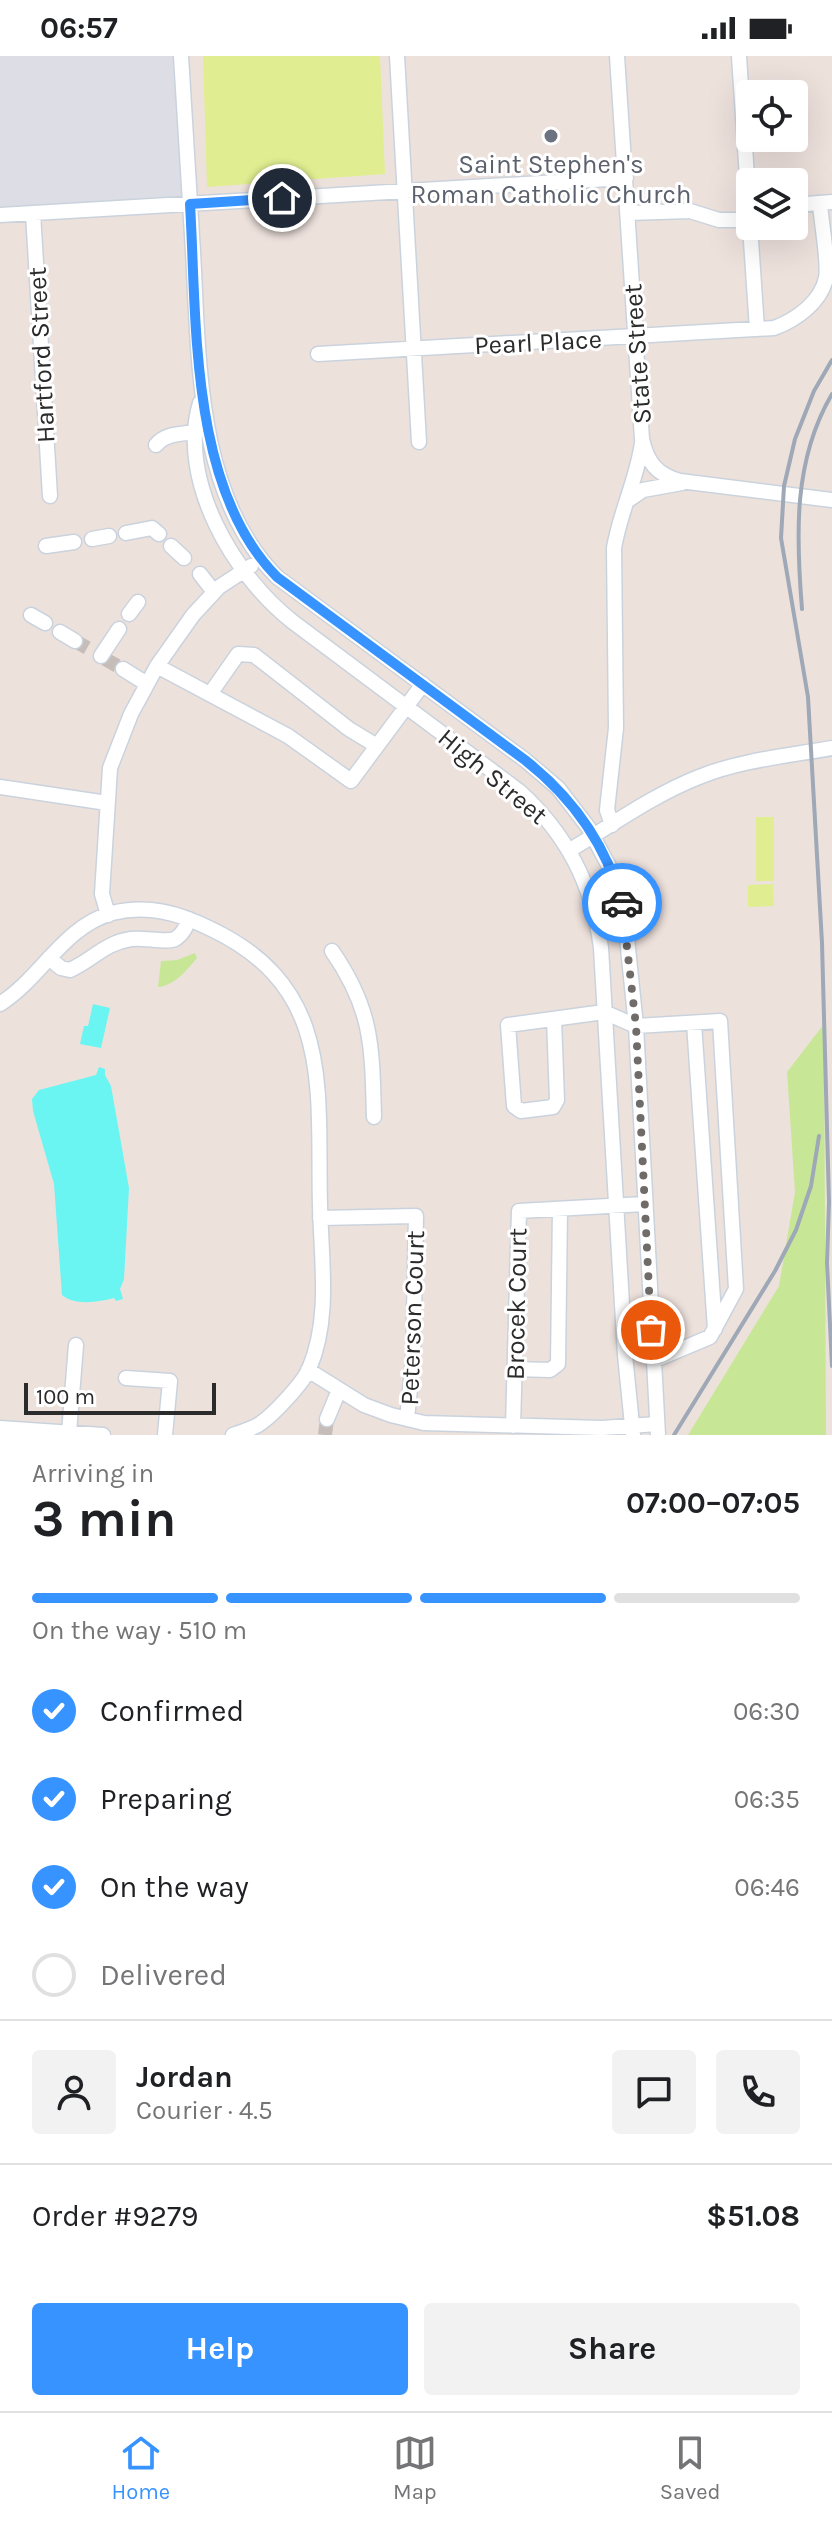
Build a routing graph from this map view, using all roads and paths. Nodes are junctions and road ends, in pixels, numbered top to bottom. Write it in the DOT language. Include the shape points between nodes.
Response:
graph roads {
  1 [pos="181,56"];
  2 [pos="397,56"];
  3 [pos="617,56"];
  4 [pos="739,56"];
  5 [pos="747,168"];
  6 [pos="626,178"];
  7 [pos="405,191"];
  8 [pos="826,203"];
  9 [pos="190,204"];
  10 [pos="33,213"];
  11 [pos="628,213"];
  12 [pos="0,215"];
  13 [pos="736,222"];
  14 [pos="751,240"];
  15 [pos="757,329"];
  16 [pos="636,336"];
  17 [pos="414,349"];
  18 [pos="318,354"];
  19 [pos="201,399"];
  20 [pos="195,432"];
  21 [pos="642,439"];
  22 [pos="419,442"];
  23 [pos="156,445"];
  24 [pos="691,483"];
  25 [pos="50,496"];
  26 [pos="832,500"];
  27 [pos="625,505"];
  28 [pos="126,533"];
  29 [pos="159,534"];
  30 [pos="109,536"];
  31 [pos="92,539"];
  32 [pos="74,542"];
  33 [pos="46,546"];
  34 [pos="171,546"];
  35 [pos="184,558"];
  36 [pos="261,560"];
  37 [pos="243,571"];
  38 [pos="200,574"];
  39 [pos="214,592"];
  40 [pos="31,615"];
  41 [pos="45,623"];
  42 [pos="119,629"];
  43 [pos="60,632"];
  44 [pos="75,641"];
  45 [pos="99,655"];
  46 [pos="157,666"];
  47 [pos="123,669"];
  48 [pos="147,684"];
  49 [pos="423,684"];
  50 [pos="210,694"];
  51 [pos="407,706"];
  52 [pos="377,746"];
  53 [pos="832,748"];
  54 [pos="0,787"];
  55 [pos="107,803"];
  56 [pos="612,825"];
  57 [pos="594,836"];
  58 [pos="570,850"];
  59 [pos="108,915"];
  60 [pos="189,919"];
  61 [pos="332,951"];
  62 [pos="49,958"];
  63 [pos="0,1004"];
  64 [pos="604,1012"];
  65 [pos="554,1019"];
  66 [pos="694,1023"];
  67 [pos="636,1026"];
  68 [pos="374,1117"];
  69 [pos="644,1204"];
  70 [pos="616,1206"];
  71 [pos="560,1209"];
  72 [pos="320,1218"];
  73 [pos="715,1329"];
  74 [pos="76,1345"];
  75 [pos="653,1361"];
  76 [pos="515,1369"];
  77 [pos="308,1370"];
  78 [pos="126,1378"];
  79 [pos="339,1390"];
  80 [pos="327,1419"];
  81 [pos="407,1419"];
  82 [pos="513,1426"];
  83 [pos="0,1428"];
  84 [pos="657,1430"];
  85 [pos="544,1431"];
  86 [pos="633,1431"];
  87 [pos="69,1433"];
  88 [pos="239,1434"];
  89 [pos="95,1435"];
  90 [pos="103,1435"];
  91 [pos="165,1435"];
  1 -- 9 [label="street, High Street"];
  2 -- 7 [label="street"];
  3 -- 6 [label="street, State Street"];
  4 -- 5 [label="street"];
  6 -- 7 [label="street"];
  6 -- 11 [label="street, State Street"];
  7 -- 9 [label="street"];
  7 -- 17 [label="street"];
  8 -- 15 [label="street, Pearl Place" via="826,277 817,299 788,323"];
  9 -- 10 [label="street"];
  9 -- 19 [label="street, High Street"];
  10 -- 12 [label="street"];
  10 -- 25 [label="street, Hartford Street"];
  11 -- 13 [label="street" via="690,211"];
  11 -- 16 [label="street, State Street"];
  14 -- 15 [label="street"];
  15 -- 16 [label="street, Pearl Place"];
  16 -- 17 [label="street, Pearl Place"];
  16 -- 21 [label="street, State Street"];
  17 -- 18 [label="street, Pearl Place"];
  17 -- 22 [label="street"];
  19 -- 20 [label="street, High Street"];
  19 -- 36 [label="street, High Street" via="225,492"];
  20 -- 23 [label="street" via="176,434"];
  20 -- 37 [label="street, High Street" via="207,499"];
  21 -- 24 [label="street, State Street" via="657,470"];
  21 -- 27 [label="street"];
  24 -- 26 [label="street, State Street"];
  24 -- 27 [label="street" via="643,490"];
  27 -- 56 [label="street" via="613,562 616,728 607,810"];
  28 -- 29 [label="street" via="152,528"];
  30 -- 31 [label="street"];
  32 -- 33 [label="street"];
  34 -- 35 [label="street"];
  36 -- 37 [label="street"];
  36 -- 49 [label="street, High Street"];
  37 -- 39 [label="street"];
  37 -- 51 [label="street, High Street" via="283,614"];
  38 -- 39 [label="street"];
  39 -- 46 [label="street"];
  40 -- 41 [label="street"];
  42 -- 45 [label="street"];
  43 -- 44 [label="street"];
  46 -- 48 [label="street"];
  46 -- 50 [label="street"];
  47 -- 48 [label="street"];
  48 -- 55 [label="street" via="110,768"];
  49 -- 51 [label="street"];
  49 -- 57 [label="street, High Street" via="548,779"];
  50 -- 52 [label="street" via="288,736 351,781"];
  50 -- 52 [label="street" via="238,654 254,655"];
  51 -- 52 [label="street"];
  51 -- 58 [label="street, High Street" via="519,791"];
  53 -- 56 [label="street" via="714,771 675,787"];
  54 -- 55 [label="street"];
  55 -- 59 [label="street" via="102,894"];
  56 -- 57 [label="street"];
  57 -- 58 [label="street"];
  57 -- 67 [label="street, High Street" via="622,905"];
  58 -- 64 [label="street, High Street" via="595,911"];
  59 -- 60 [label="street" via="150,909"];
  59 -- 62 [label="street" via="78,930"];
  60 -- 62 [label="street" via="173,939 123,940 70,970"];
  60 -- 72 [label="street" via="260,958 287,988 303,1017 315,1059"];
  61 -- 68 [label="street" via="365,1013"];
  62 -- 63 [label="street"];
  64 -- 65 [label="street"];
  64 -- 67 [label="street"];
  64 -- 70 [label="street, High Street"];
  65 -- 65 [label="street" via="508,1025 514,1106 521,1111 553,1107 557,1100"];
  66 -- 67 [label="street"];
  66 -- 73 [label="street"];
  66 -- 73 [label="street" via="720,1021 736,1289"];
  67 -- 69 [label="street, High Street"];
  69 -- 70 [label="street, Brocek Court"];
  69 -- 75 [label="street, High Street"];
  70 -- 71 [label="street, Brocek Court"];
  70 -- 86 [label="street, High Street"];
  71 -- 76 [label="street, Brocek Court" via="519,1211"];
  71 -- 76 [label="street" via="558,1364 550,1370"];
  72 -- 77 [label="street" via="323,1304"];
  72 -- 81 [label="street, Peterson Court" via="416,1216"];
  73 -- 75 [label="street" via="710,1337"];
  74 -- 87 [label="street"];
  75 -- 84 [label="street, High Street"];
  76 -- 82 [label="street, Brocek Court"];
  77 -- 79 [label="street"];
  77 -- 88 [label="street" via="261,1424"];
  78 -- 91 [label="street" via="170,1381"];
  79 -- 80 [label="street"];
  79 -- 81 [label="street"];
  81 -- 82 [label="street"];
  82 -- 85 [label="street"];
  83 -- 87 [label="street"];
  84 -- 86 [label="street"];
  85 -- 86 [label="street"];
  87 -- 89 [label="street"];
  89 -- 90 [label="street"];
}
